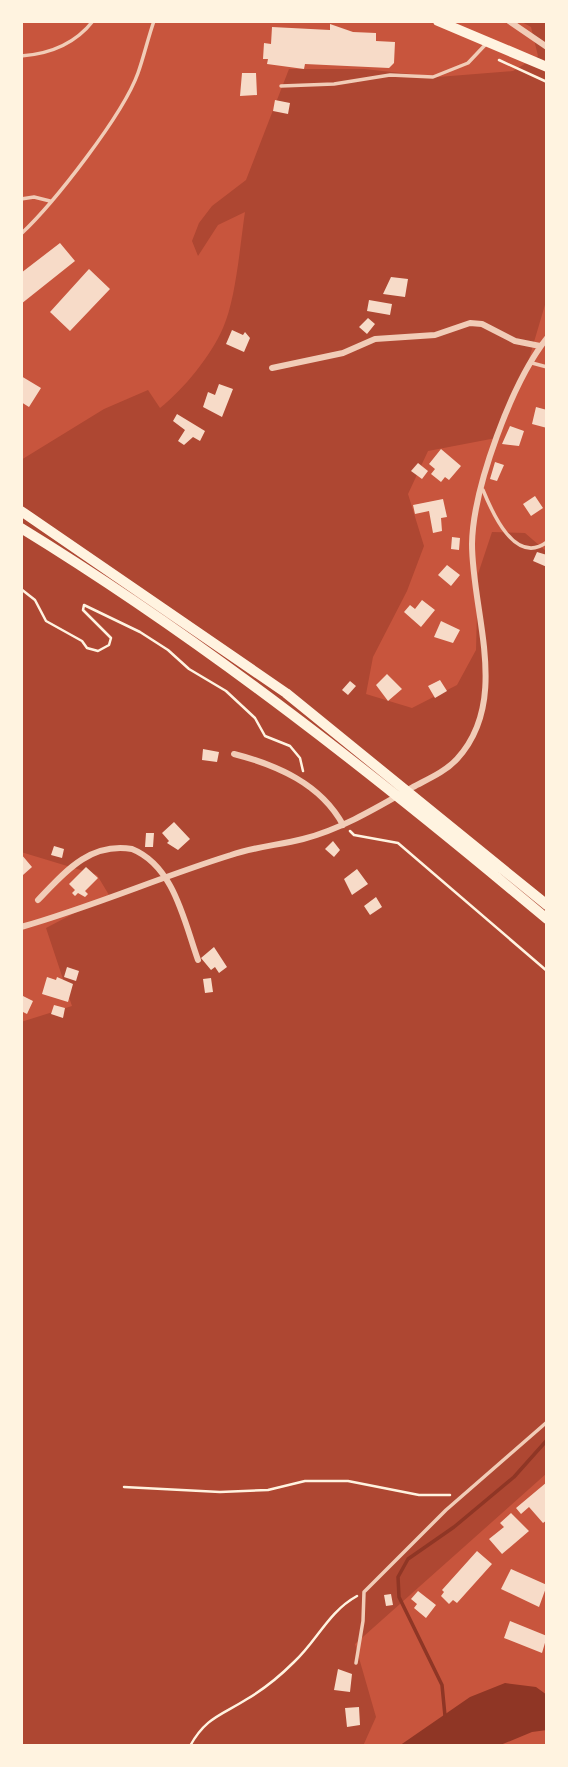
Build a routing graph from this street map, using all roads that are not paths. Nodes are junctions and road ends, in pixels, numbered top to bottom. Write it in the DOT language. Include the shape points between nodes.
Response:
graph roads {
  1 [pos="93,21"];
  2 [pos="154,21"];
  3 [pos="509,21"];
  4 [pos="442,22"];
  5 [pos="488,42"];
  6 [pos="547,47"];
  7 [pos="21,56"];
  8 [pos="547,67"];
  9 [pos="281,86"];
  10 [pos="21,199"];
  11 [pos="50,201"];
  12 [pos="21,234"];
  13 [pos="547,338"];
  14 [pos="540,346"];
  15 [pos="531,363"];
  16 [pos="547,367"];
  17 [pos="272,368"];
  18 [pos="482,490"];
  19 [pos="21,511"];
  20 [pos="21,528"];
  21 [pos="547,542"];
  22 [pos="234,754"];
  23 [pos="343,825"];
  24 [pos="167,877"];
  25 [pos="38,900"];
  26 [pos="547,905"];
  27 [pos="547,919"];
  28 [pos="21,928"];
  29 [pos="198,960"];
  30 [pos="547,1422"];
  31 [pos="356,1663"];
  1 -- 7 [label="lane" via="72,41"];
  2 -- 11 [label="lane" via="138,74 122,104"];
  3 -- 6 [label="street"];
  4 -- 5 [label="main road"];
  5 -- 8 [label="main road"];
  5 -- 9 [label="lane" via="461,67 433,77 390,75"];
  10 -- 11 [label="lane"];
  11 -- 12 [label="lane"];
  13 -- 14 [label="street"];
  14 -- 15 [label="street"];
  14 -- 17 [label="street" via="470,323 435,335 375,339 343,353"];
  15 -- 16 [label="lane"];
  15 -- 18 [label="street" via="500,430"];
  18 -- 21 [label="lane" via="492,513 514,541 533,548"];
  18 -- 23 [label="street" via="472,546 485,666 474,731 458,758 435,775"];
  19 -- 26 [label="highway" via="286,693"];
  20 -- 27 [label="highway" via="174,628 435,826"];
  22 -- 23 [label="street" via="299,781 328,803"];
  23 -- 24 [label="street"];
  24 -- 25 [label="street" via="132,849 96,852 75,862"];
  24 -- 28 [label="street"];
  24 -- 29 [label="street"];
  30 -- 31 [label="lane" via="364,1592"];
}
